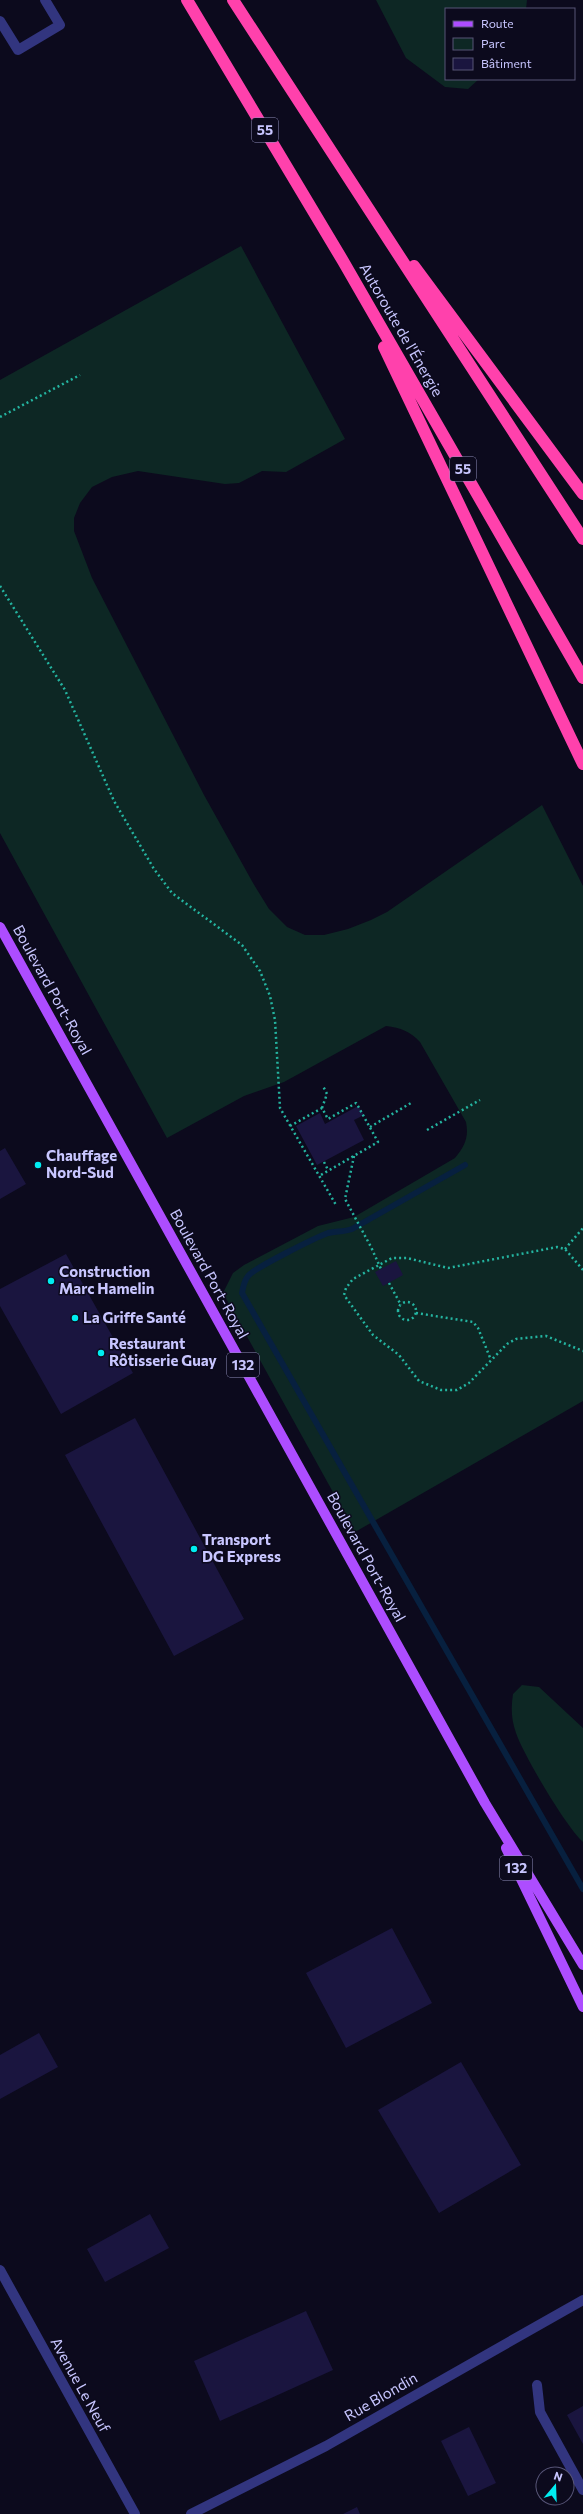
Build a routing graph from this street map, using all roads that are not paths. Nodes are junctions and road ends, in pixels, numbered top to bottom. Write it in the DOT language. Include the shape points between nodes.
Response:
graph roads {
  1 [pos="45,0"];
  2 [pos="187,0"];
  3 [pos="233,0"];
  4 [pos="0,21"];
  5 [pos="341,166"];
  6 [pos="343,261"];
  7 [pos="583,494"];
  8 [pos="583,539"];
  9 [pos="583,678"];
  10 [pos="583,764"];
  11 [pos="0,927"];
  12 [pos="484,1803"];
  13 [pos="583,1965"];
  14 [pos="583,2007"];
  15 [pos="0,2270"];
  16 [pos="583,2300"];
  17 [pos="538,2385"];
  18 [pos="583,2490"];
  19 [pos="134,2514"];
  20 [pos="190,2514"];
  1 -- 4 [label="street" via="60,25 18,50"];
  2 -- 6 [label="highway, Autoroute de l'Énergie / 55"];
  3 -- 5 [label="highway"];
  5 -- 7 [label="highway"];
  5 -- 8 [label="highway"];
  6 -- 9 [label="highway, Autoroute de l'Énergie / 55"];
  6 -- 10 [label="highway"];
  11 -- 12 [label="main road, Boulevard Port-Royal / 132"];
  12 -- 13 [label="main road, Boulevard Port-Royal / 132"];
  12 -- 14 [label="main road, Boulevard Port-Royal / 132"];
  15 -- 19 [label="street, Avenue Le Neuf"];
  16 -- 20 [label="street, Rue Blondin" via="326,2446"];
  17 -- 18 [label="street" via="540,2412"];
}
